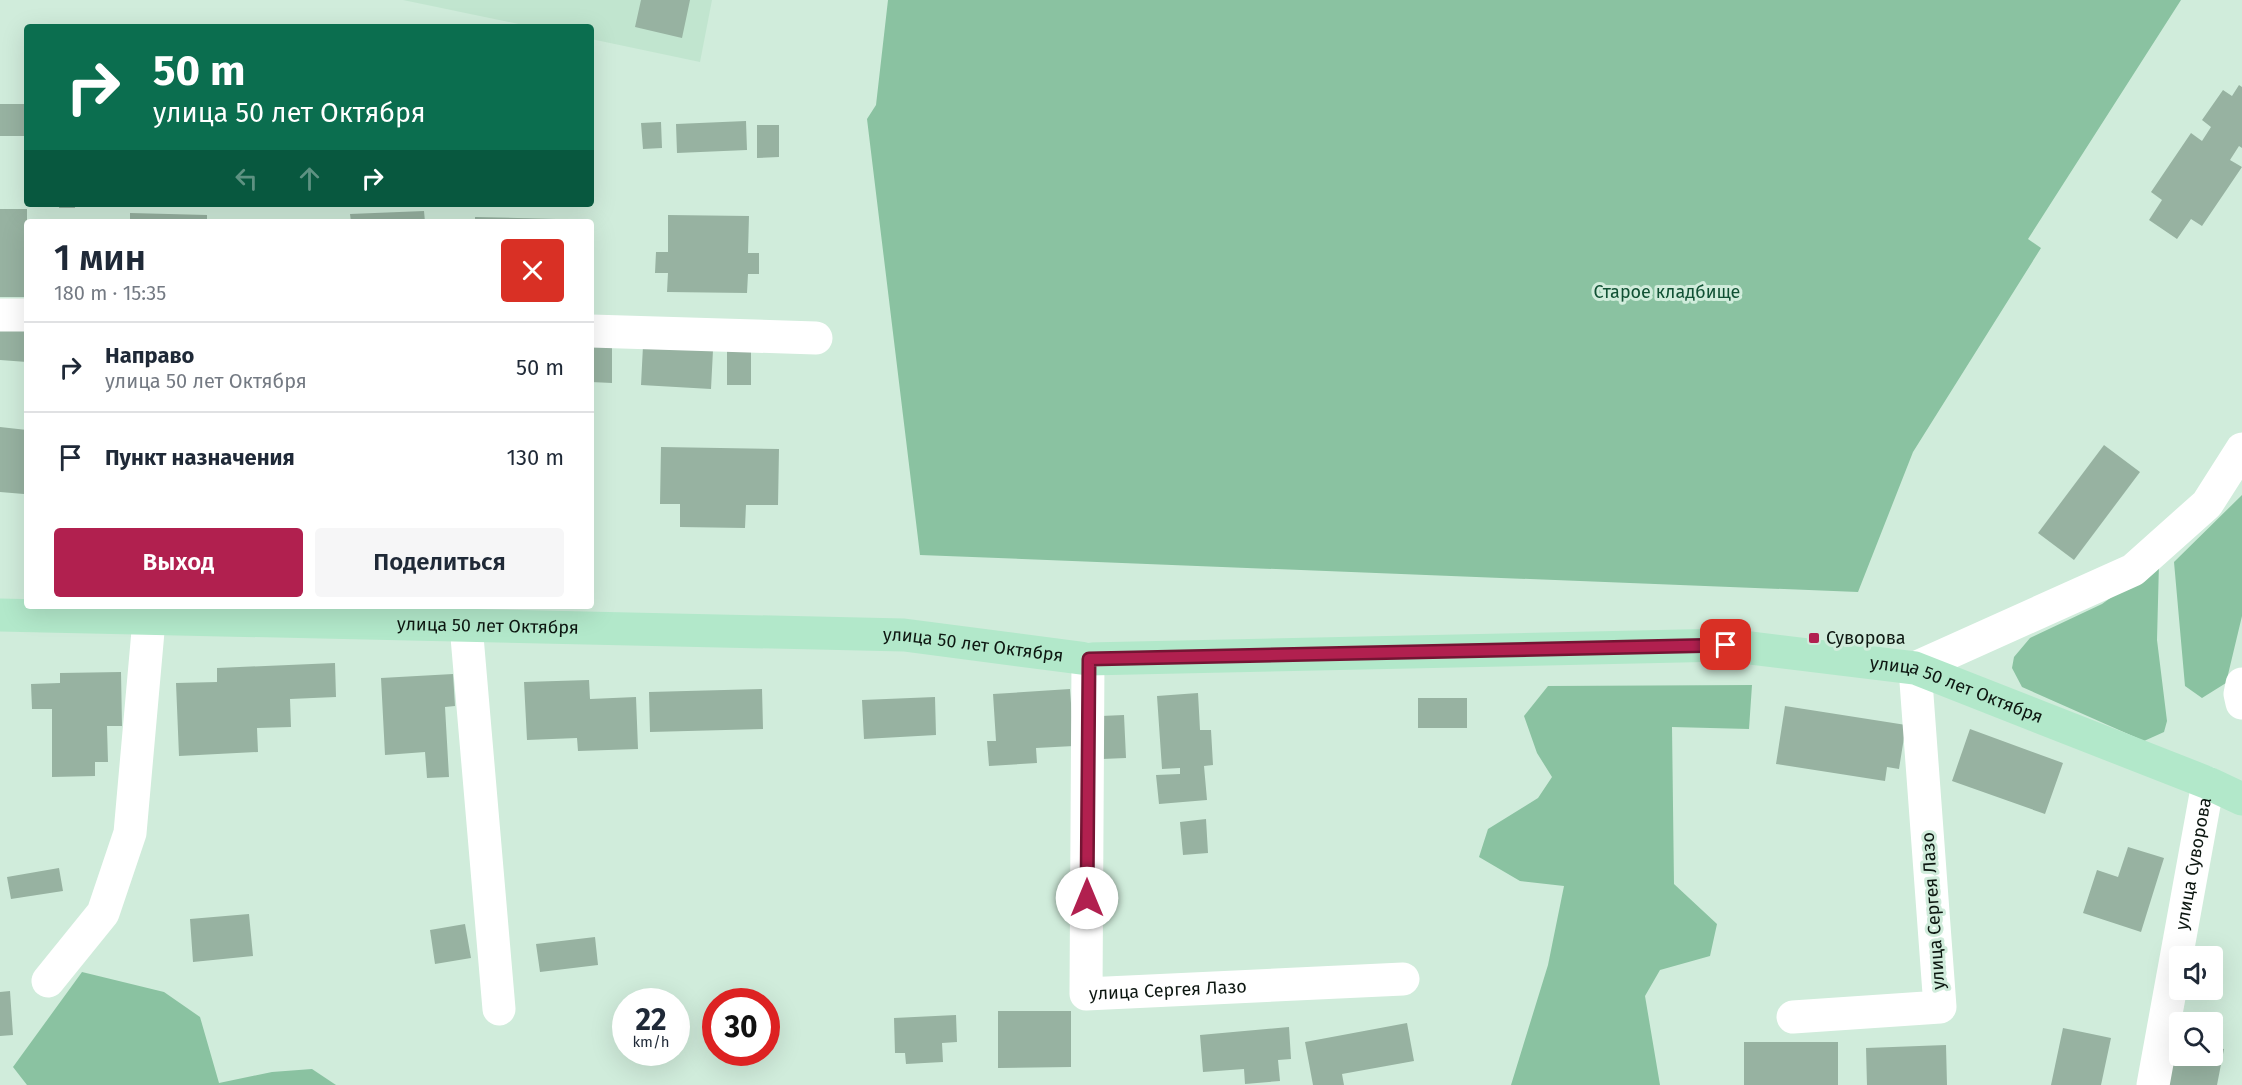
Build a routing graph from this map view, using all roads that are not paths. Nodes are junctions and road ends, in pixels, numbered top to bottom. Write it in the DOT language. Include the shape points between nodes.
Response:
graph roads {
  1 [pos="0,315"];
  2 [pos="24,315"];
  3 [pos="594,331"];
  4 [pos="816,338"];
  5 [pos="2242,449"];
  6 [pos="0,615"];
  7 [pos="149,620"];
  8 [pos="466,626"];
  9 [pos="1089,659"];
  10 [pos="1915,668"];
  11 [pos="2242,684"];
  12 [pos="2242,703"];
  13 [pos="2208,783"];
  14 [pos="2242,799"];
  15 [pos="1403,980"];
  16 [pos="48,981"];
  17 [pos="499,1010"];
  18 [pos="1793,1017"];
  19 [pos="2153,1085"];
  1 -- 2 [label="street"];
  3 -- 4 [label="street"];
  5 -- 10 [label="street" via="2207,504 2133,570"];
  6 -- 7 [label="main road, улица 50 лет Октября"];
  7 -- 8 [label="main road, улица 50 лет Октября"];
  7 -- 16 [label="street" via="130,833 103,913"];
  8 -- 9 [label="main road, улица 50 лет Октября" via="903,635"];
  8 -- 17 [label="street"];
  9 -- 10 [label="main road, улица 50 лет Октября" via="1726,645"];
  9 -- 15 [label="street, улица Сергея Лазо" via="1086,994"];
  10 -- 13 [label="main road, улица 50 лет Октября"];
  10 -- 18 [label="street, улица Сергея Лазо" via="1940,1007"];
  11 -- 12 [label="street"];
  13 -- 14 [label="main road, улица 50 лет Октября"];
  13 -- 19 [label="street, улица Суворова"];
}
